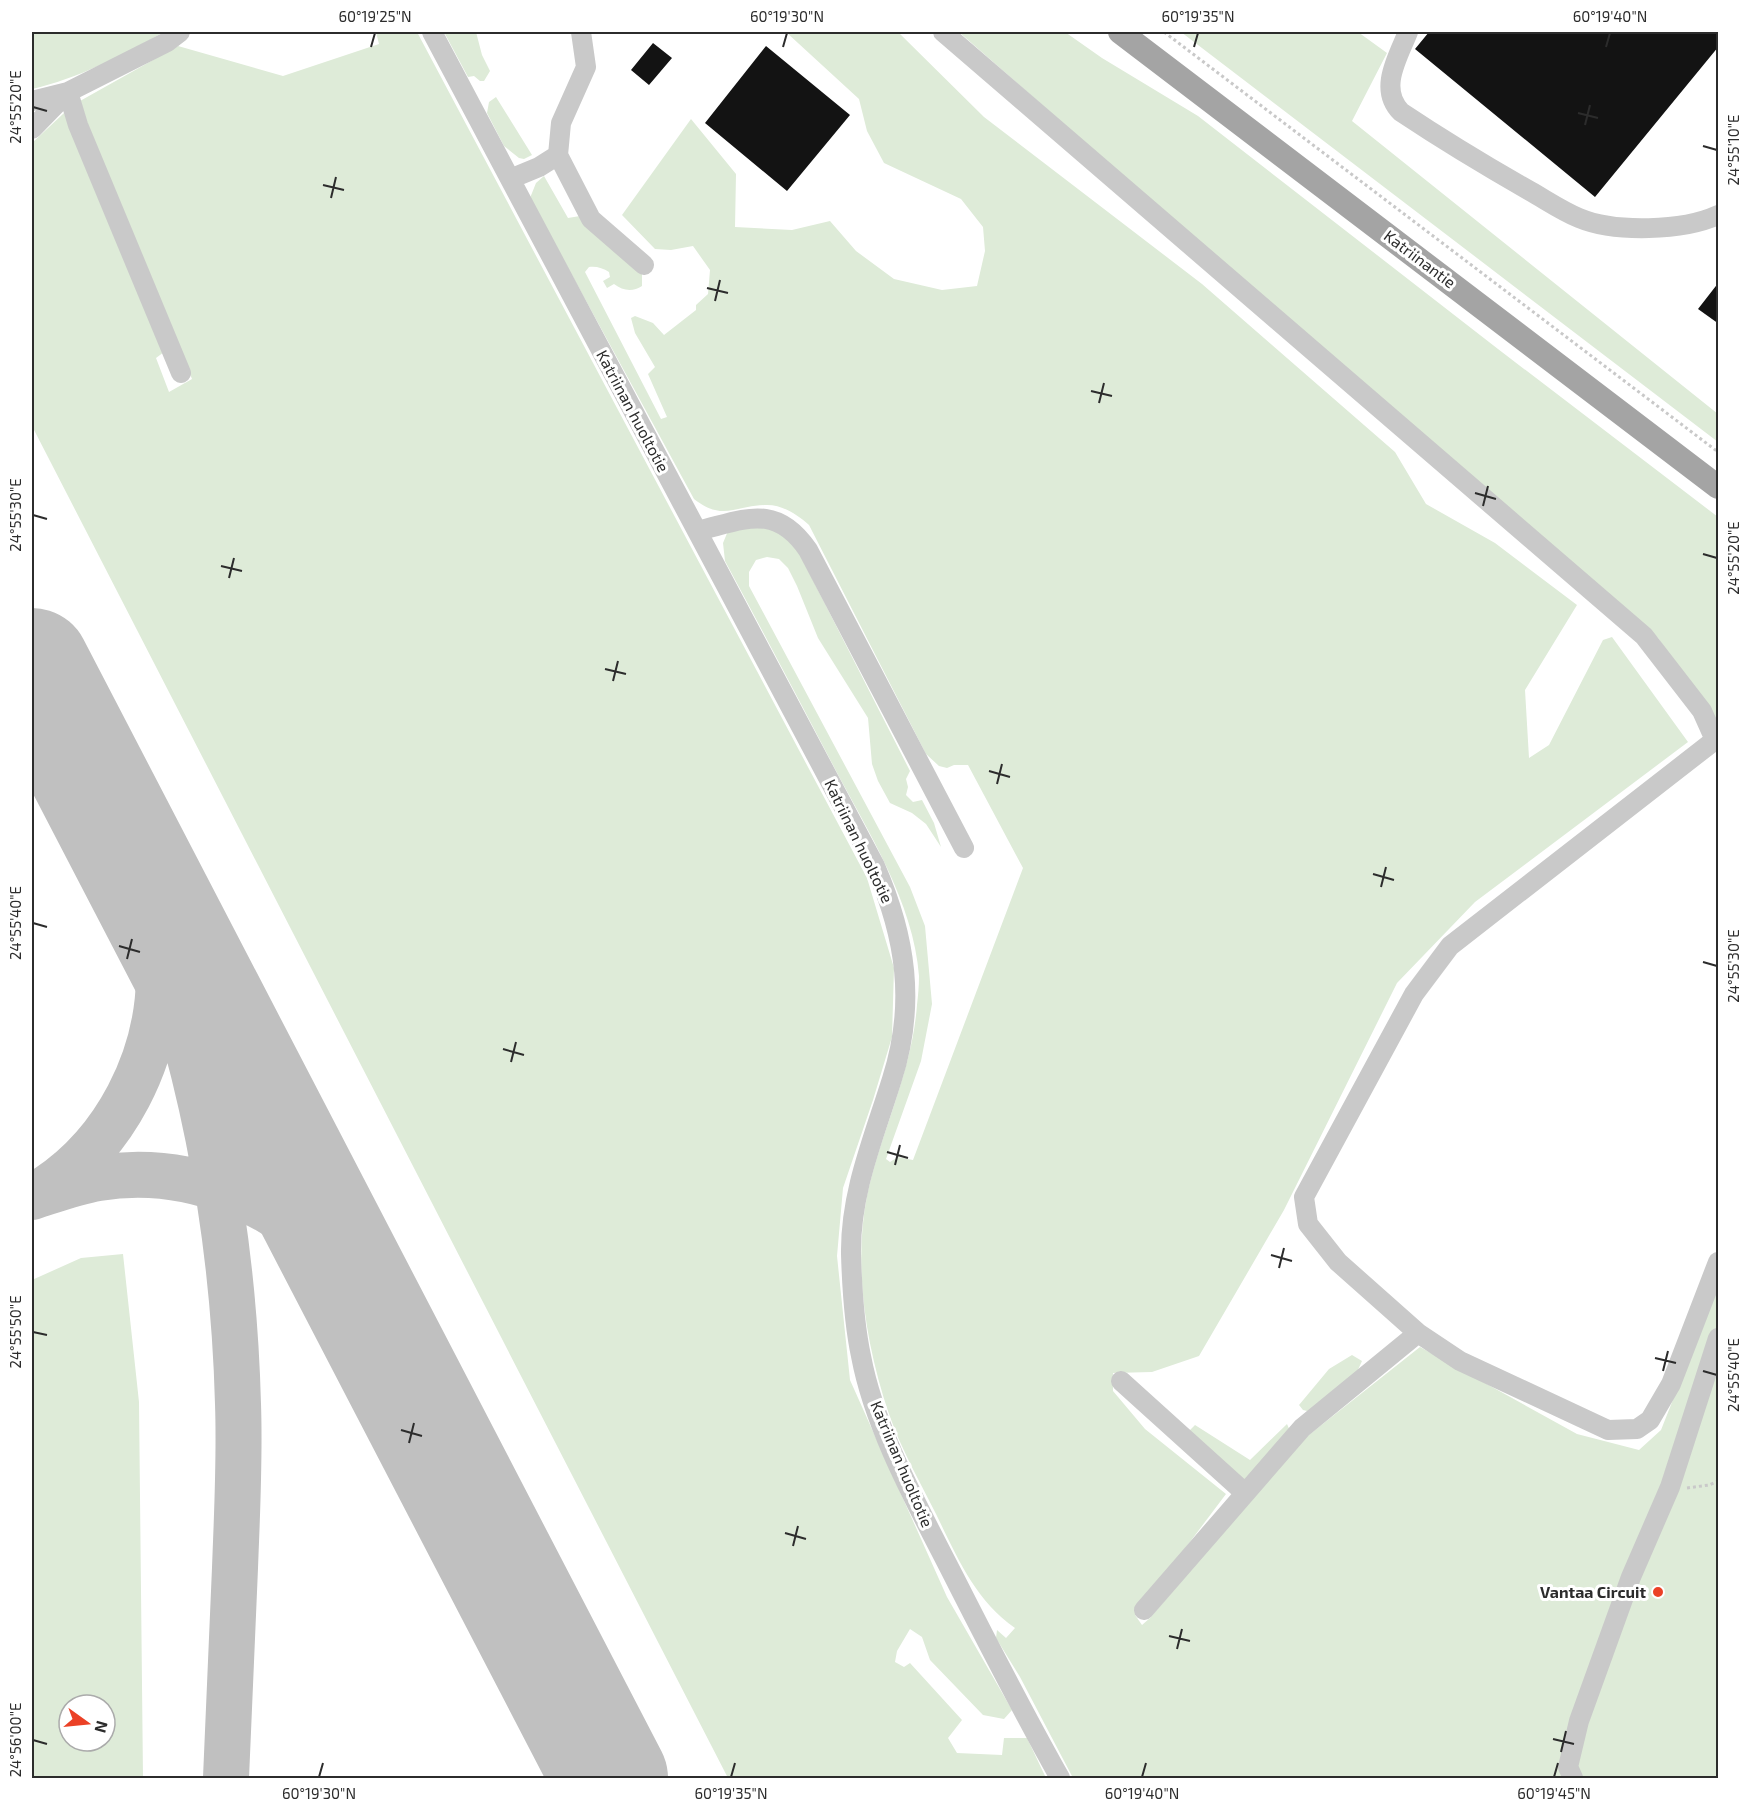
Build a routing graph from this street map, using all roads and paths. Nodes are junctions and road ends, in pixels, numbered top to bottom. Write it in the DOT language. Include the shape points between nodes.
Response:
graph roads {
  1 [pos="180,32"];
  2 [pos="432,32"];
  3 [pos="581,32"];
  4 [pos="943,32"];
  5 [pos="1120,32"];
  6 [pos="1164,32"];
  7 [pos="1408,32"];
  8 [pos="68,93"];
  9 [pos="32,101"];
  10 [pos="32,129"];
  11 [pos="558,154"];
  12 [pos="510,179"];
  13 [pos="1719,215"];
  14 [pos="644,265"];
  15 [pos="181,373"];
  16 [pos="1719,452"];
  17 [pos="1719,487"];
  18 [pos="697,531"];
  19 [pos="1717,744"];
  20 [pos="964,848"];
  21 [pos="1719,1262"];
  22 [pos="1418,1333"];
  23 [pos="1719,1338"];
  24 [pos="1121,1382"];
  25 [pos="1719,1481"];
  26 [pos="1670,1487"];
  27 [pos="1245,1493"];
  28 [pos="1144,1610"];
  29 [pos="1060,1779"];
  30 [pos="1573,1779"];
  1 -- 8 [label="lane"];
  2 -- 12 [label="lane, Katriinan huoltotie"];
  3 -- 11 [label="lane" via="586,67 561,123"];
  4 -- 19 [label="lane" via="1644,636 1702,711"];
  5 -- 17 [label="main road, Katriinantie"];
  6 -- 16 [label="path"];
  7 -- 13 [label="lane" via="1390,79 1394,105 1462,153 1579,218 1610,227 1676,227"];
  8 -- 9 [label="lane"];
  8 -- 10 [label="lane"];
  8 -- 15 [label="lane"];
  11 -- 12 [label="lane"];
  11 -- 14 [label="lane" via="591,219"];
  12 -- 18 [label="lane, Katriinan huoltotie"];
  18 -- 20 [label="lane" via="762,518 784,524 798,535"];
  18 -- 29 [label="lane, Katriinan huoltotie" via="875,866 894,914 906,984 901,1047 862,1174 851,1228 853,1297 861,1356 887,1437 906,1480"];
  19 -- 22 [label="lane" via="1450,946 1414,994 1304,1197 1308,1224 1338,1262"];
  21 -- 22 [label="lane" via="1671,1384 1650,1420 1637,1429 1608,1430 1461,1361"];
  22 -- 27 [label="lane" via="1302,1428"];
  23 -- 26 [label="lane"];
  24 -- 27 [label="lane"];
  25 -- 26 [label="path" via="1689,1488"];
  26 -- 30 [label="lane" via="1631,1577 1579,1720 1568,1767"];
  27 -- 28 [label="lane"];
}
